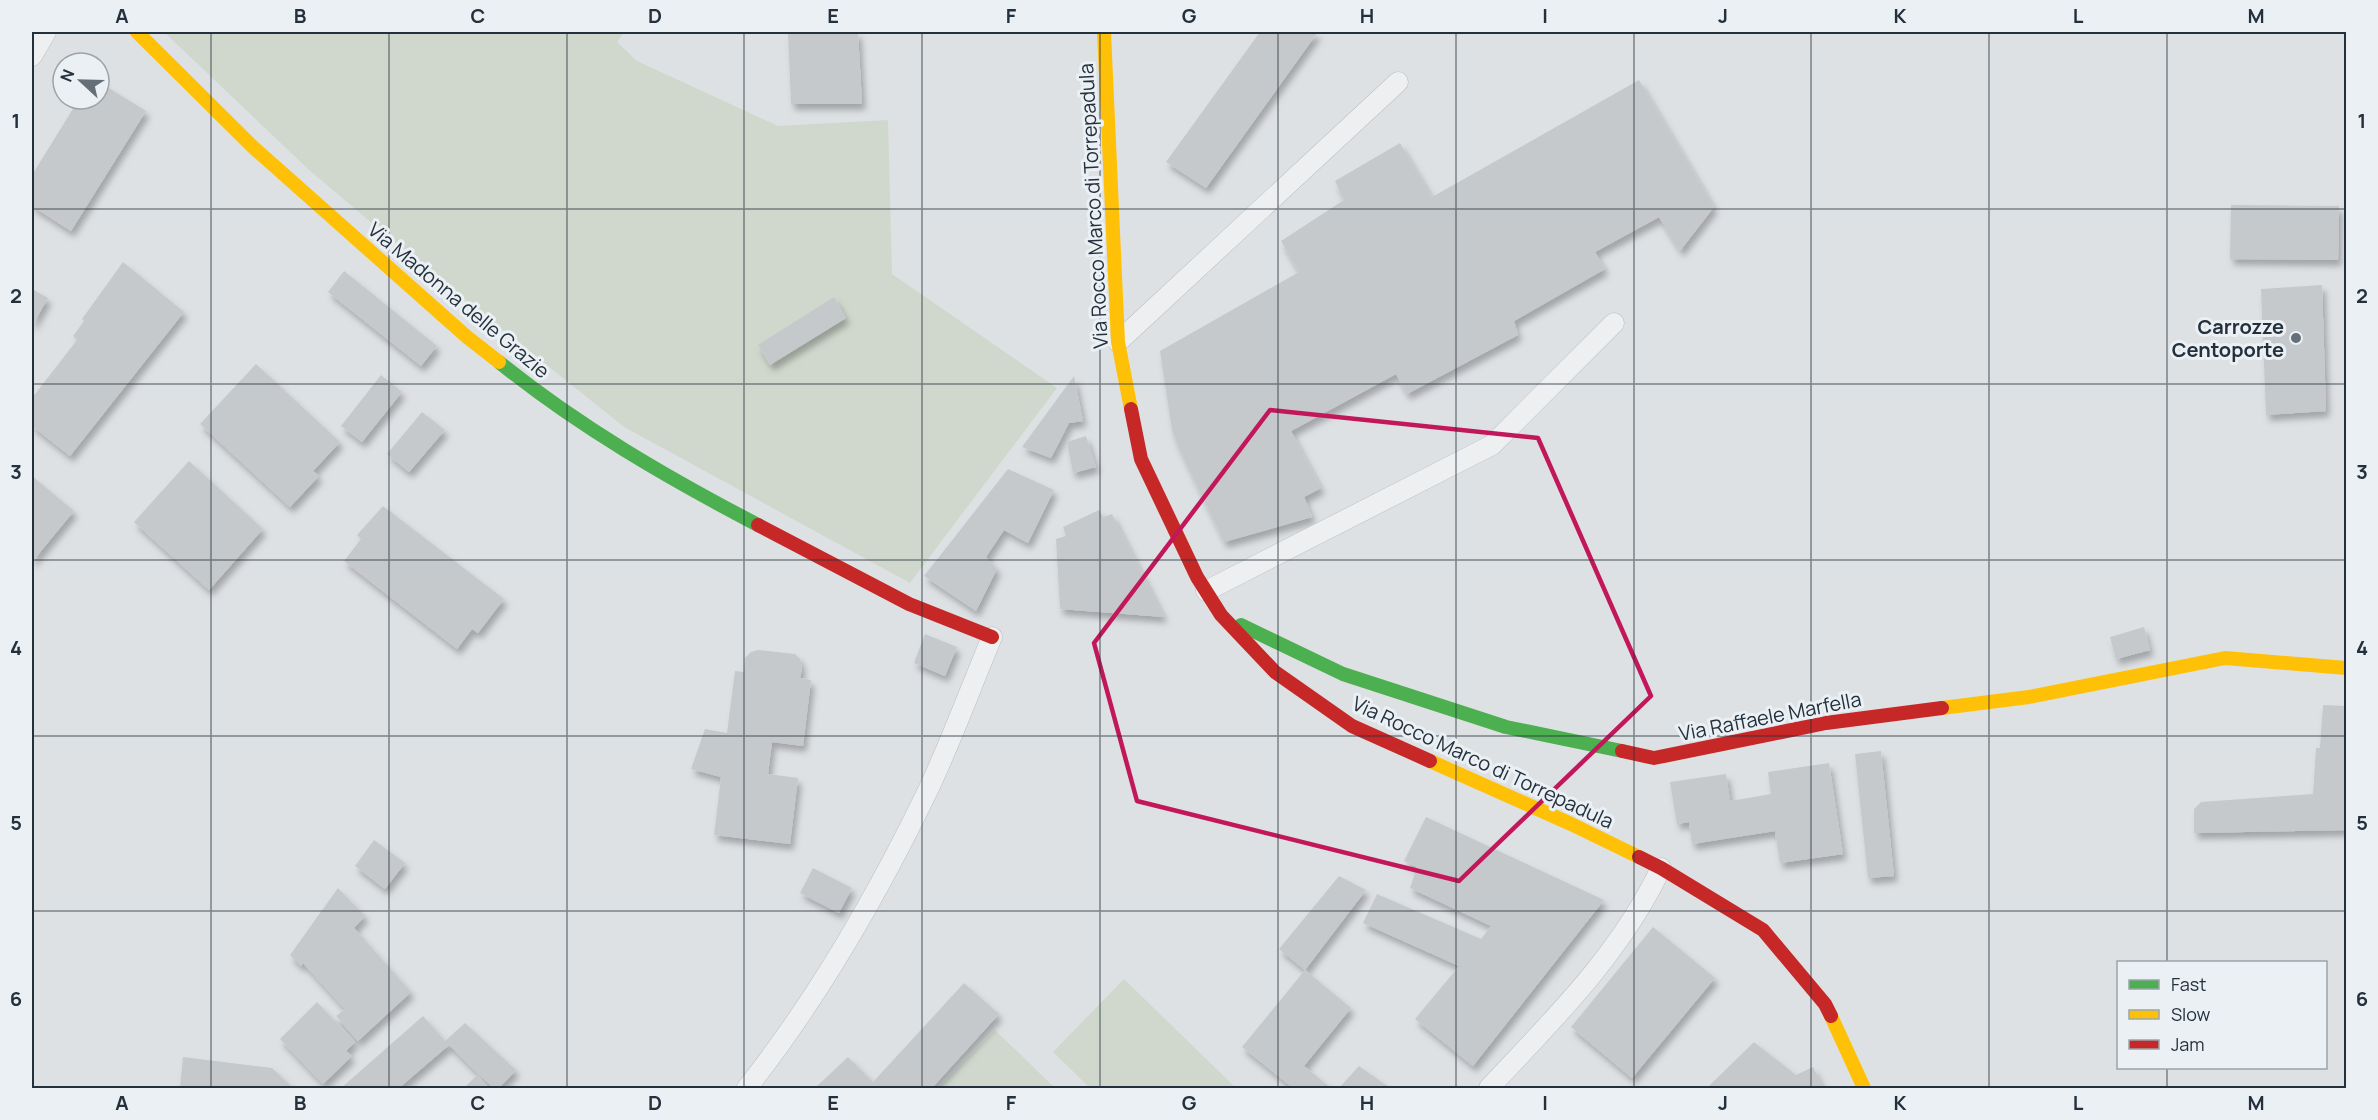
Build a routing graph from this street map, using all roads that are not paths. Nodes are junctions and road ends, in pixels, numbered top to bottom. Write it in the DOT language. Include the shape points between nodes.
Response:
graph roads {
  1 [pos="46,32"];
  2 [pos="137,32"];
  3 [pos="1104,32"];
  4 [pos="32,56"];
  5 [pos="1398,82"];
  6 [pos="1614,323"];
  7 [pos="1118,342"];
  8 [pos="1206,591"];
  9 [pos="1221,615"];
  10 [pos="992,637"];
  11 [pos="2346,668"];
  12 [pos="1661,868"];
  13 [pos="747,1089"];
  14 [pos="1489,1089"];
  15 [pos="1864,1089"];
  1 -- 4 [label="lane"];
  2 -- 10 [label="street, Via Madonna delle Grazie" via="254,148 467,337 528,385 632,454 739,515 909,603"];
  3 -- 7 [label="street, Via Rocco Marco di Torrepadula"];
  5 -- 7 [label="lane"];
  6 -- 8 [label="lane" via="1492,445"];
  7 -- 8 [label="street, Via Rocco Marco di Torrepadula" via="1142,459"];
  8 -- 9 [label="street, Via Rocco Marco di Torrepadula"];
  9 -- 11 [label="street, Via Raffaele Marfella" via="1342,674 1506,727 1654,758 1826,723 2029,697 2225,658"];
  9 -- 12 [label="street, Via Rocco Marco di Torrepadula" via="1275,672 1352,726"];
  10 -- 13 [label="lane" via="929,788 856,926 775,1054"];
  12 -- 14 [label="lane" via="1591,978"];
  12 -- 15 [label="street, Via Rocco Marco di Torrepadula" via="1763,930 1825,1004"];
}
